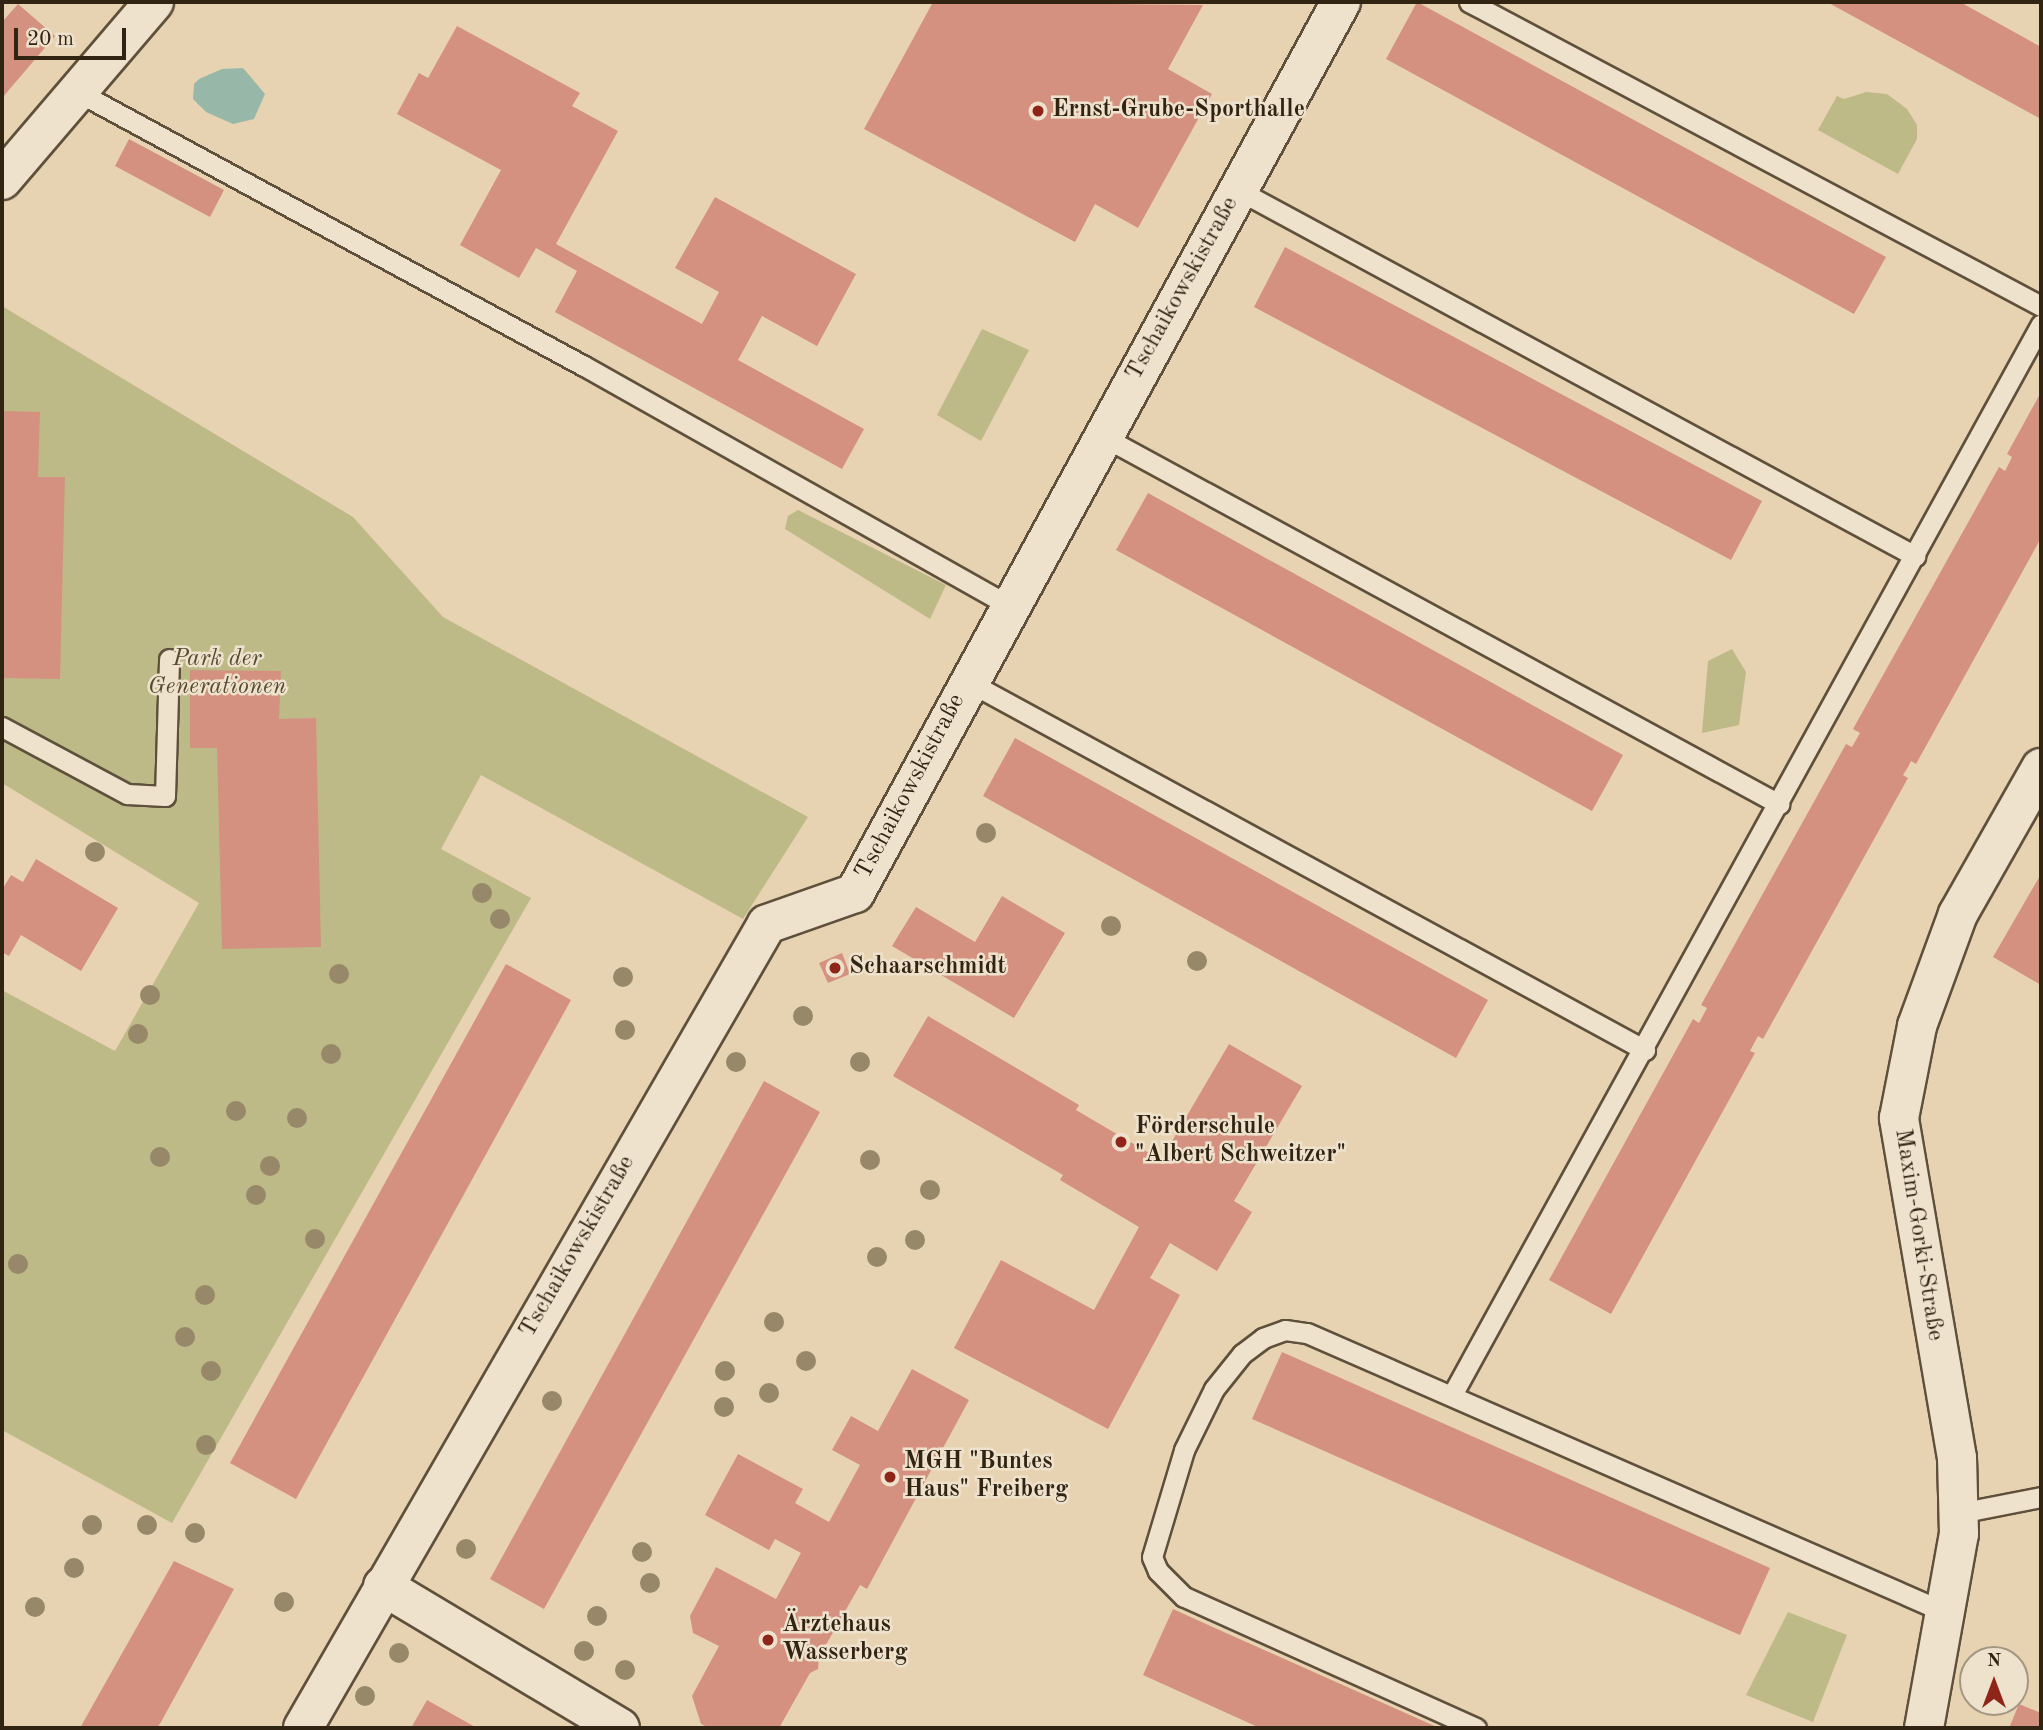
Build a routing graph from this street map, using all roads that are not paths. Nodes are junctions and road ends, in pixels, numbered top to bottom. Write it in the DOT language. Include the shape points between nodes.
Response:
graph roads {
  1 [pos="154,2"];
  2 [pos="1341,2"];
  3 [pos="1469,2"];
  4 [pos="78,92"];
  5 [pos="2,180"];
  6 [pos="1238,190"];
  7 [pos="2041,306"];
  8 [pos="2041,324"];
  9 [pos="1102,436"];
  10 [pos="1915,556"];
  11 [pos="1009,605"];
  12 [pos="169,659"];
  13 [pos="967,681"];
  14 [pos="2,727"];
  15 [pos="2041,768"];
  16 [pos="1779,804"];
  17 [pos="1644,1050"];
  18 [pos="1452,1395"];
  19 [pos="2041,1497"];
  20 [pos="1959,1513"];
  21 [pos="383,1586"];
  22 [pos="1947,1613"];
  23 [pos="303,1728"];
  24 [pos="620,1728"];
  25 [pos="1476,1728"];
  26 [pos="1924,1728"];
  1 -- 4 [label="street"];
  2 -- 6 [label="street, Tschaikowskistraße"];
  3 -- 7 [label="lane"];
  4 -- 5 [label="street"];
  4 -- 11 [label="lane" via="584,366"];
  6 -- 9 [label="street, Tschaikowskistraße"];
  6 -- 10 [label="lane"];
  8 -- 10 [label="lane"];
  9 -- 11 [label="street, Tschaikowskistraße"];
  9 -- 16 [label="lane"];
  10 -- 16 [label="lane"];
  11 -- 13 [label="street, Tschaikowskistraße"];
  12 -- 14 [label="lane" via="164,796 127,794"];
  13 -- 17 [label="lane"];
  13 -- 21 [label="street, Tschaikowskistraße" via="855,893 767,924"];
  15 -- 20 [label="street, Maxim-Gorki-Straße" via="1958,914 1917,1026 1899,1118 1957,1458"];
  16 -- 17 [label="lane"];
  17 -- 18 [label="lane"];
  18 -- 22 [label="lane"];
  18 -- 25 [label="lane" via="1307,1334 1284,1330 1263,1338 1241,1354 1214,1388 1184,1450 1152,1557 1169,1586 1184,1597"];
  19 -- 20 [label="lane"];
  20 -- 22 [label="street, Maxim-Gorki-Straße"];
  21 -- 23 [label="street, Tschaikowskistraße"];
  21 -- 24 [label="street"];
  22 -- 26 [label="street, Maxim-Gorki-Straße"];
}
